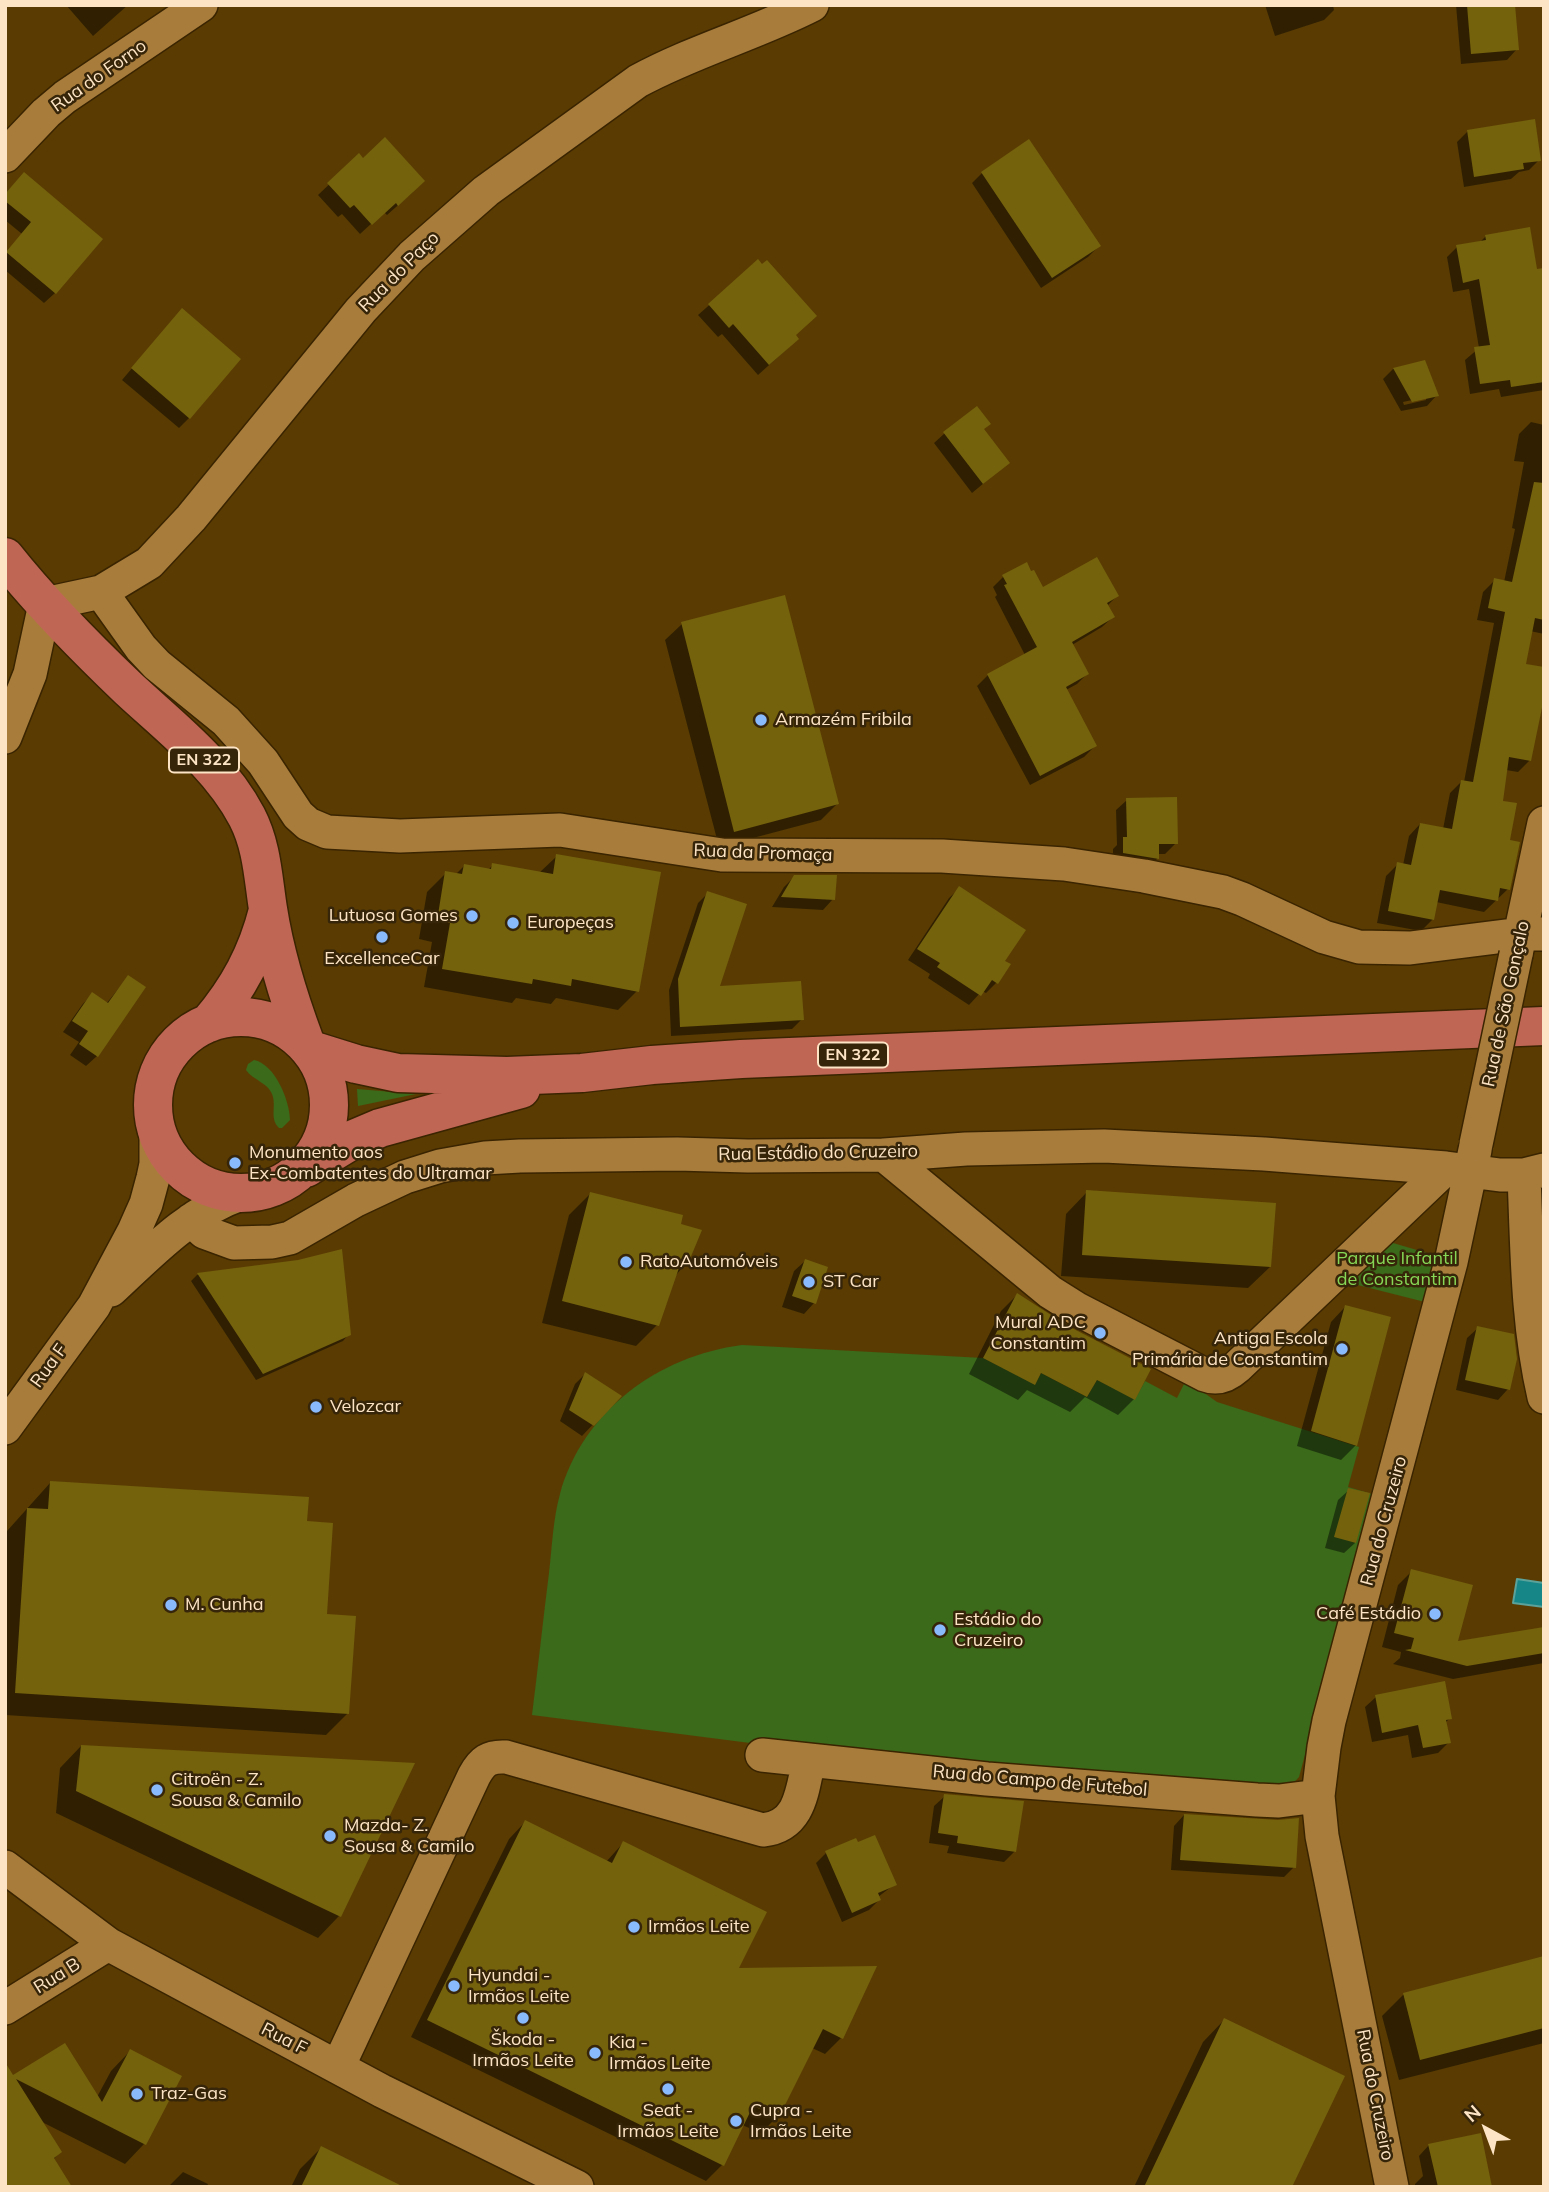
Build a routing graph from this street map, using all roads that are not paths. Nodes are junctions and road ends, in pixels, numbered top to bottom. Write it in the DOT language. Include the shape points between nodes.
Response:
graph roads {
  1 [pos="201,5"];
  2 [pos="812,5"];
  3 [pos="5,156"];
  4 [pos="5,557"];
  5 [pos="101,592"];
  6 [pos="45,604"];
  7 [pos="5,737"];
  8 [pos="1544,823"];
  9 [pos="268,910"];
  10 [pos="1527,941"];
  11 [pos="209,1023"];
  12 [pos="1544,1026"];
  13 [pos="308,1046"];
  14 [pos="582,1073"];
  15 [pos="156,1129"];
  16 [pos="884,1155"];
  17 [pos="1464,1161"];
  18 [pos="304,1169"];
  19 [pos="1534,1172"];
  20 [pos="241,1194"];
  21 [pos="191,1220"];
  22 [pos="94,1306"];
  23 [pos="1544,1397"];
  24 [pos="5,1427"];
  25 [pos="762,1755"];
  26 [pos="809,1760"];
  27 [pos="1318,1796"];
  28 [pos="5,1867"];
  29 [pos="108,1944"];
  30 [pos="5,2008"];
  31 [pos="338,2067"];
  32 [pos="577,2187"];
  33 [pos="1392,2187"];
  1 -- 3 [label="street, Rua do Forno" via="65,97"];
  2 -- 5 [label="street, Rua do Paço" via="638,81 462,210 361,310 164,548 134,574"];
  4 -- 6 [label="main road, EN 322"];
  5 -- 6 [label="street, Rua do Paço"];
  5 -- 10 [label="street, Rua da Promaça" via="141,648 226,721 262,762 298,815 327,832 400,836 560,830 722,855 942,856 1064,864 1223,892 1324,937 1359,947"];
  6 -- 7 [label="street" via="30,674"];
  6 -- 9 [label="main road, EN 322" via="82,645 197,752 235,797 260,851"];
  8 -- 10 [label="street, Rua de São Gonçalo"];
  9 -- 11 [label="main road, EN 322" via="247,969"];
  9 -- 13 [label="main road, EN 322" via="290,1002"];
  10 -- 17 [label="street, Rua de São Gonçalo, bridge"];
  11 -- 13 [label="main road, EN 322" via="234,1017 260,1018 284,1027"];
  11 -- 15 [label="main road, EN 322" via="186,1036 169,1054 153,1103"];
  12 -- 14 [label="main road, EN 322" via="741,1059"];
  13 -- 14 [label="main road, EN 322" via="356,1065 398,1073"];
  13 -- 18 [label="main road, EN 322" via="326,1079 328,1117 321,1146"];
  14 -- 18 [label="main road, EN 322" via="380,1128"];
  15 -- 20 [label="main road, EN 322" via="168,1155 187,1175 213,1189"];
  15 -- 22 [label="street" via="156,1164 146,1203"];
  16 -- 17 [label="street, Rua Estádio do Cruzeiro" via="1008,1147 1143,1147"];
  16 -- 17 [label="street" via="1049,1292 1216,1378 1237,1367"];
  16 -- 21 [label="street, Rua Estádio do Cruzeiro" via="485,1158 405,1177 290,1238 272,1242 234,1244 204,1232"];
  17 -- 19 [label="street, Rua Estádio do Cruzeiro"];
  17 -- 27 [label="street, Rua do Cruzeiro" via="1451,1262 1329,1721"];
  18 -- 20 [label="main road, EN 322" via="264,1191"];
  19 -- 23 [label="street" via="1529,1313"];
  20 -- 21 [label="street"];
  21 -- 22 [label="street"];
  22 -- 24 [label="street, Rua F"];
  25 -- 26 [label="street, Rua do Campo de Futebol"];
  26 -- 27 [label="street, Rua do Campo de Futebol" via="1257,1800"];
  26 -- 31 [label="street" via="790,1820 763,1830 506,1757 484,1761"];
  27 -- 33 [label="street, Rua do Cruzeiro" via="1326,1860"];
  28 -- 29 [label="street, Rua F"];
  29 -- 30 [label="street, Rua B"];
  29 -- 31 [label="street, Rua F"];
  31 -- 32 [label="street, Rua F"];
}
